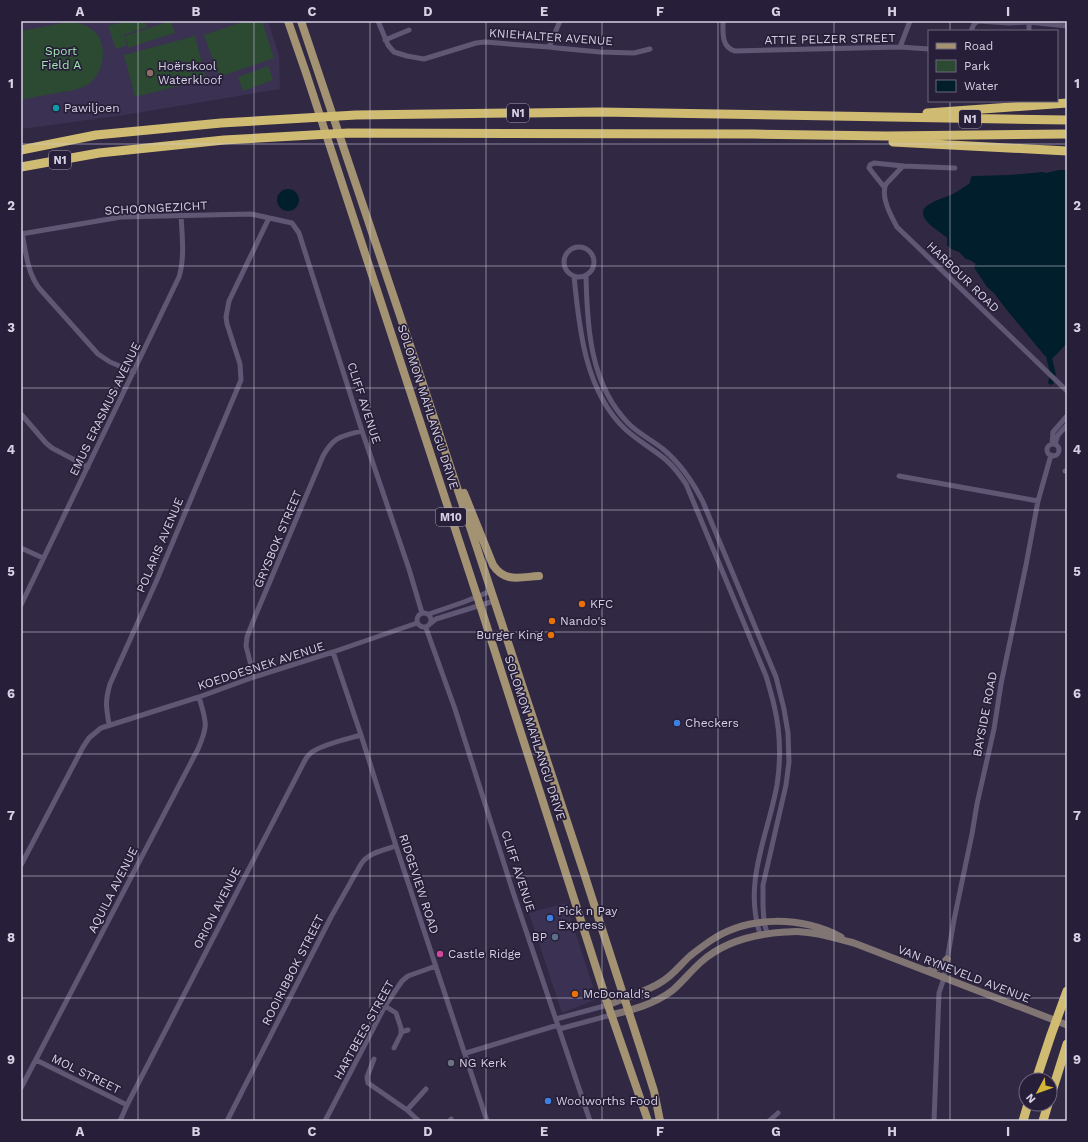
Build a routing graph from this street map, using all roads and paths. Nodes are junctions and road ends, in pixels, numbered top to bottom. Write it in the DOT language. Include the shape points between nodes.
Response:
graph roads {
  1 [pos="288,21"];
  2 [pos="301,21"];
  3 [pos="378,21"];
  4 [pos="560,21"];
  5 [pos="723,21"];
  6 [pos="910,21"];
  7 [pos="1029,22"];
  8 [pos="1067,26"];
  9 [pos="409,30"];
  10 [pos="971,30"];
  11 [pos="1029,30"];
  12 [pos="385,40"];
  13 [pos="548,47"];
  14 [pos="900,47"];
  15 [pos="650,49"];
  16 [pos="928,49"];
  17 [pos="1067,104"];
  18 [pos="873,117"];
  19 [pos="1067,120"];
  20 [pos="753,134"];
  21 [pos="1067,134"];
  22 [pos="21,150"];
  23 [pos="1065,151"];
  24 [pos="903,166"];
  25 [pos="21,167"];
  26 [pos="955,168"];
  27 [pos="884,187"];
  28 [pos="181,215"];
  29 [pos="268,218"];
  30 [pos="22,234"];
  31 [pos="586,275"];
  32 [pos="574,276"];
  33 [pos="134,372"];
  34 [pos="1066,388"];
  35 [pos="21,414"];
  36 [pos="1067,416"];
  37 [pos="434,418"];
  38 [pos="1067,425"];
  39 [pos="362,430"];
  40 [pos="1054,444"];
  41 [pos="1051,455"];
  42 [pos="88,467"];
  43 [pos="899,476"];
  44 [pos="1038,501"];
  45 [pos="21,548"];
  46 [pos="43,558"];
  47 [pos="539,576"];
  48 [pos="491,591"];
  49 [pos="477,597"];
  50 [pos="494,601"];
  51 [pos="21,605"];
  52 [pos="480,605"];
  53 [pos="422,613"];
  54 [pos="429,614"];
  55 [pos="418,623"];
  56 [pos="431,623"];
  57 [pos="426,628"];
  58 [pos="333,652"];
  59 [pos="254,677"];
  60 [pos="199,698"];
  61 [pos="109,724"];
  62 [pos="361,735"];
  63 [pos="396,846"];
  64 [pos="21,865"];
  65 [pos="760,923"];
  66 [pos="764,934"];
  67 [pos="854,943"];
  68 [pos="947,959"];
  69 [pos="436,966"];
  70 [pos="926,971"];
  71 [pos="944,978"];
  72 [pos="1067,991"];
  73 [pos="624,998"];
  74 [pos="608,1005"];
  75 [pos="385,1006"];
  76 [pos="628,1011"];
  77 [pos="611,1015"];
  78 [pos="556,1019"];
  79 [pos="1067,1025"];
  80 [pos="558,1027"];
  81 [pos="408,1030"];
  82 [pos="401,1032"];
  83 [pos="1067,1044"];
  84 [pos="394,1048"];
  85 [pos="466,1054"];
  86 [pos="374,1059"];
  87 [pos="36,1060"];
  88 [pos="1039,1072"];
  89 [pos="1058,1073"];
  90 [pos="21,1088"];
  91 [pos="426,1089"];
  92 [pos="126,1105"];
  93 [pos="407,1110"];
  94 [pos="778,1113"];
  95 [pos="120,1121"];
  96 [pos="227,1121"];
  97 [pos="325,1121"];
  98 [pos="419,1121"];
  99 [pos="487,1121"];
  100 [pos="590,1121"];
  101 [pos="648,1121"];
  102 [pos="660,1121"];
  103 [pos="769,1121"];
  104 [pos="934,1121"];
  1 -- 49 [label="main road, SOLOMON MAHLANGU DRIVE / M10"];
  2 -- 37 [label="main road, SOLOMON MAHLANGU DRIVE / M10"];
  3 -- 12 [label="street, KNIEHALTER AVENUE"];
  4 -- 13 [label="street"];
  5 -- 14 [label="street, ATTIE PELZER STREET" via="724,41 732,51"];
  6 -- 14 [label="street"];
  7 -- 8 [label="street"];
  7 -- 10 [label="street" via="978,21"];
  7 -- 11 [label="street"];
  9 -- 12 [label="street"];
  12 -- 13 [label="street, KNIEHALTER AVENUE" via="394,52 424,59 485,42"];
  13 -- 15 [label="street, KNIEHALTER AVENUE" via="634,53"];
  14 -- 16 [label="street, ATTIE PELZER STREET"];
  17 -- 18 [label="highway"];
  18 -- 19 [label="highway, N1"];
  18 -- 22 [label="highway, N1" via="600,112 356,115 221,123 96,135"];
  20 -- 21 [label="highway, N1"];
  20 -- 23 [label="highway"];
  20 -- 25 [label="highway, N1" via="348,133 208,141 99,153"];
  24 -- 26 [label="street"];
  24 -- 27 [label="street"];
  24 -- 27 [label="street" via="874,163 870,165"];
  27 -- 34 [label="street, HARBOUR ROAD" via="886,204 897,227"];
  28 -- 29 [label="street, SCHOONGEZICHT" via="251,214"];
  28 -- 30 [label="street, SCHOONGEZICHT" via="120,217"];
  28 -- 33 [label="street, EMUS ERASMUS AVENUE" via="181,271"];
  29 -- 39 [label="street, CLIFF AVENUE" via="292,223 299,233"];
  29 -- 61 [label="street, POLARIS AVENUE" via="227,309 227,324 240,364 242,380 110,684 106,700"];
  30 -- 33 [label="street" via="30,272 39,288 98,354"];
  31 -- 32 [label="street"];
  31 -- 32 [label="street" via="592,269 593,259 588,251 579,247 569,251 564,259 565,268"];
  31 -- 65 [label="street" via="586,306 591,348 604,386 613,404 629,424 675,460 694,485 776,676 788,733 789,762 763,885"];
  32 -- 65 [label="street" via="583,347 598,390 620,424 667,461 686,484 766,676 778,724 778,768 777,784 761,846 755,883 754,903"];
  33 -- 42 [label="street, EMUS ERASMUS AVENUE"];
  35 -- 42 [label="street" via="52,448"];
  36 -- 40 [label="street" via="1053,432"];
  37 -- 47 [label="main road" via="496,570 510,578"];
  37 -- 48 [label="main road, SOLOMON MAHLANGU DRIVE / M10"];
  38 -- 40 [label="street"];
  39 -- 53 [label="street, CLIFF AVENUE"];
  39 -- 59 [label="street, GRYSBOK STREET" via="334,440 321,462 248,637 246,646"];
  40 -- 41 [label="street" via="1047,449"];
  40 -- 41 [label="street" via="1059,448 1059,452"];
  41 -- 44 [label="street, BAYSIDE ROAD"];
  42 -- 46 [label="street, EMUS ERASMUS AVENUE"];
  43 -- 44 [label="street"];
  44 -- 68 [label="street, BAYSIDE ROAD"];
  45 -- 46 [label="street"];
  46 -- 51 [label="street, EMUS ERASMUS AVENUE"];
  48 -- 49 [label="street"];
  48 -- 50 [label="main road, SOLOMON MAHLANGU DRIVE / M10"];
  49 -- 52 [label="main road, SOLOMON MAHLANGU DRIVE / M10"];
  49 -- 54 [label="street"];
  50 -- 52 [label="street"];
  50 -- 73 [label="main road, SOLOMON MAHLANGU DRIVE / M10"];
  52 -- 56 [label="street" via="436,619"];
  52 -- 74 [label="main road, SOLOMON MAHLANGU DRIVE / M10"];
  53 -- 54 [label="street"];
  53 -- 55 [label="street" via="417,618"];
  54 -- 56 [label="street" via="432,618"];
  55 -- 57 [label="street"];
  55 -- 58 [label="street, KOEDOESNEK AVENUE"];
  56 -- 57 [label="street"];
  57 -- 78 [label="street, CLIFF AVENUE"];
  58 -- 59 [label="street, KOEDOESNEK AVENUE"];
  58 -- 62 [label="street, RIDGEVIEW ROAD"];
  59 -- 60 [label="street, KOEDOESNEK AVENUE"];
  60 -- 61 [label="street, KOEDOESNEK AVENUE"];
  60 -- 87 [label="street, AQUILA AVENUE" via="206,726 198,749"];
  61 -- 64 [label="street" via="95,732 82,747"];
  62 -- 63 [label="street, RIDGEVIEW ROAD"];
  62 -- 92 [label="street, ORION AVENUE" via="316,749 304,762"];
  63 -- 69 [label="street, RIDGEVIEW ROAD"];
  63 -- 96 [label="street, ROOIRIBBOK STREET" via="366,858 361,864 331,917"];
  65 -- 66 [label="street"];
  65 -- 67 [label="main road, VAN RYNEVELD AVENUE" via="803,923 817,926"];
  65 -- 73 [label="main road, VAN RYNEVELD AVENUE" via="718,936 665,980 645,991"];
  66 -- 67 [label="main road, VAN RYNEVELD AVENUE" via="802,932"];
  66 -- 76 [label="main road, VAN RYNEVELD AVENUE" via="719,949 700,962 672,991"];
  67 -- 70 [label="main road, VAN RYNEVELD AVENUE"];
  68 -- 70 [label="main road" via="940,966"];
  68 -- 71 [label="street, BAYSIDE ROAD"];
  69 -- 75 [label="street, HARTBEES STREET" via="408,976"];
  69 -- 85 [label="street, RIDGEVIEW ROAD"];
  70 -- 71 [label="main road, VAN RYNEVELD AVENUE"];
  71 -- 79 [label="main road, VAN RYNEVELD AVENUE"];
  71 -- 104 [label="street, BAYSIDE ROAD" via="939,992"];
  72 -- 88 [label="highway"];
  73 -- 74 [label="main road, VAN RYNEVELD AVENUE"];
  73 -- 76 [label="main road, SOLOMON MAHLANGU DRIVE / M10"];
  74 -- 77 [label="main road, SOLOMON MAHLANGU DRIVE / M10"];
  74 -- 78 [label="street"];
  75 -- 82 [label="street" via="396,1013"];
  75 -- 97 [label="street, HARTBEES STREET"];
  76 -- 77 [label="main road, VAN RYNEVELD AVENUE"];
  76 -- 102 [label="main road, SOLOMON MAHLANGU DRIVE / M10" via="654,1091"];
  77 -- 80 [label="street"];
  77 -- 101 [label="main road, SOLOMON MAHLANGU DRIVE / M10"];
  78 -- 80 [label="street, CLIFF AVENUE"];
  80 -- 85 [label="street"];
  80 -- 100 [label="street, CLIFF AVENUE"];
  81 -- 82 [label="street"];
  82 -- 84 [label="street"];
  83 -- 89 [label="highway"];
  85 -- 99 [label="street, RIDGEVIEW ROAD"];
  86 -- 93 [label="street" via="367,1077 368,1083"];
  87 -- 90 [label="street, AQUILA AVENUE"];
  87 -- 92 [label="street, MOL STREET"];
  91 -- 93 [label="street"];
  92 -- 95 [label="street, ORION AVENUE"];
  93 -- 98 [label="street"];
  94 -- 103 [label="street"];
}
